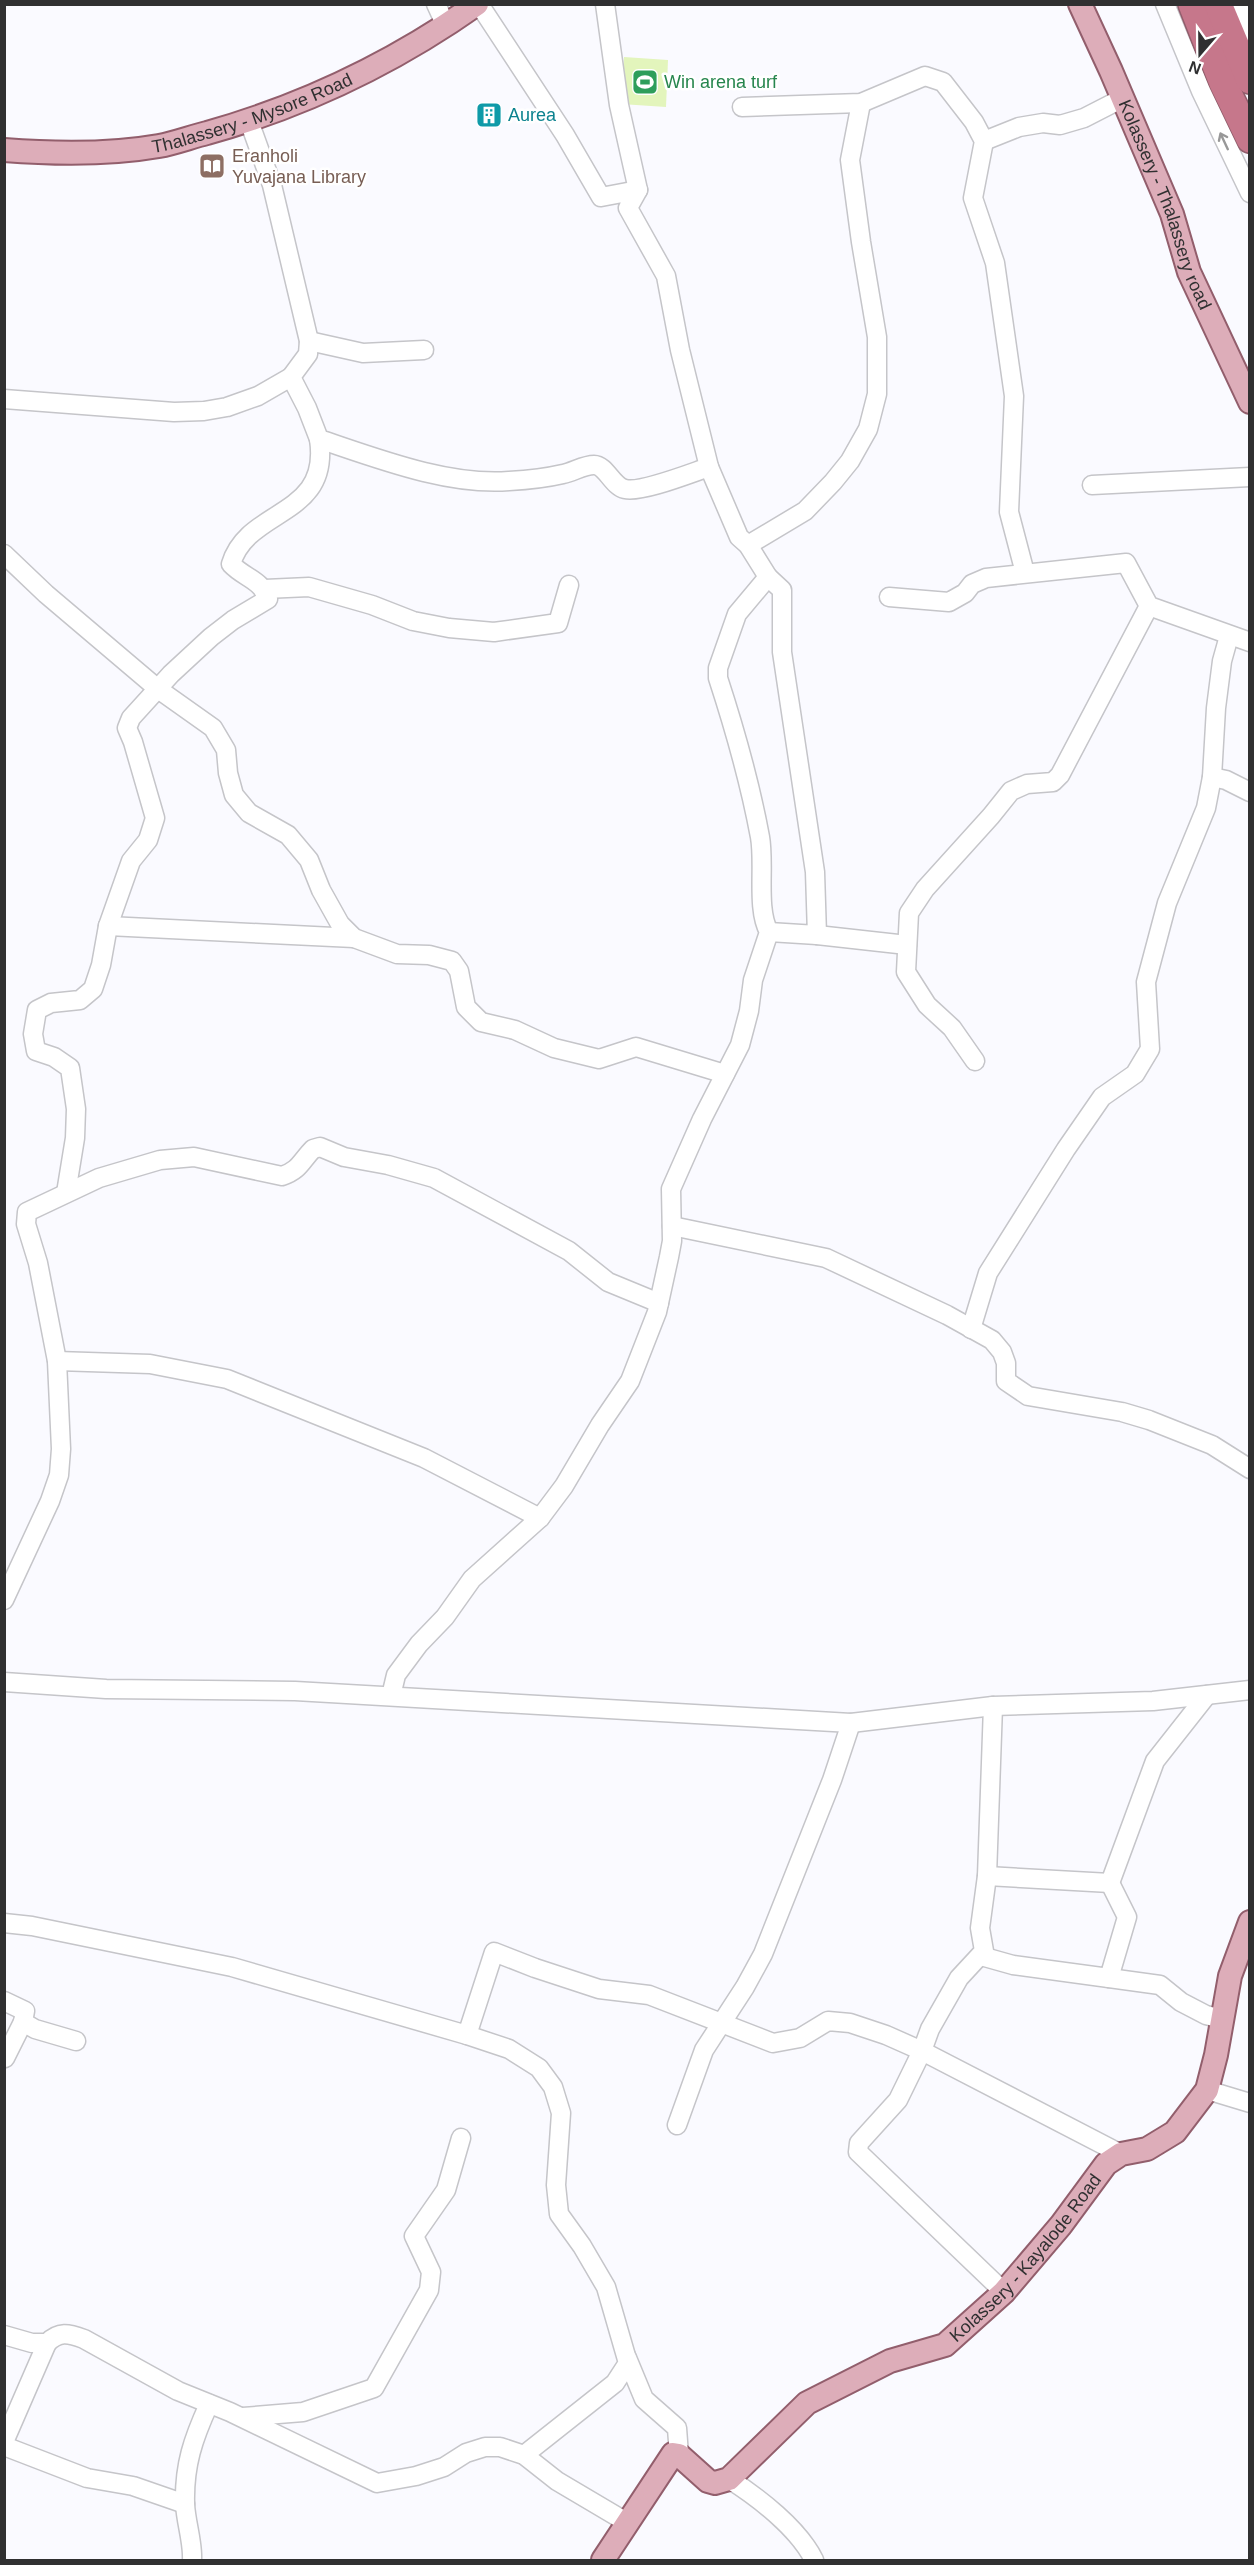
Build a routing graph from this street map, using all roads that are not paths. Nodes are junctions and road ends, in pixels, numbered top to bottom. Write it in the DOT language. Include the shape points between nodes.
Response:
graph roads {
  1 [pos="436,4"];
  2 [pos="478,4"];
  3 [pos="605,4"];
  4 [pos="1080,4"];
  5 [pos="1165,4"];
  6 [pos="1192,4"];
  7 [pos="1218,4"];
  8 [pos="1237,4"];
  9 [pos="446,26"];
  10 [pos="1250,34"];
  11 [pos="1250,80"];
  12 [pos="1123,98"];
  13 [pos="861,103"];
  14 [pos="742,107"];
  15 [pos="249,121"];
  16 [pos="1250,139"];
  17 [pos="984,141"];
  18 [pos="4,150"];
  19 [pos="638,190"];
  20 [pos="1250,194"];
  21 [pos="309,341"];
  22 [pos="424,350"];
  23 [pos="291,377"];
  24 [pos="4,399"];
  25 [pos="1250,402"];
  26 [pos="319,439"];
  27 [pos="709,467"];
  28 [pos="1250,477"];
  29 [pos="1092,485"];
  30 [pos="747,545"];
  31 [pos="4,554"];
  32 [pos="1024,573"];
  33 [pos="768,577"];
  34 [pos="569,585"];
  35 [pos="265,589"];
  36 [pos="889,597"];
  37 [pos="1149,606"];
  38 [pos="1229,636"];
  39 [pos="1250,642"];
  40 [pos="158,689"];
  41 [pos="1212,777"];
  42 [pos="1250,792"];
  43 [pos="108,926"];
  44 [pos="769,932"];
  45 [pos="817,935"];
  46 [pos="354,938"];
  47 [pos="907,945"];
  48 [pos="975,1061"];
  49 [pos="724,1074"];
  50 [pos="66,1193"];
  51 [pos="672,1226"];
  52 [pos="659,1303"];
  53 [pos="971,1329"];
  54 [pos="57,1361"];
  55 [pos="1250,1469"];
  56 [pos="540,1518"];
  57 [pos="4,1600"];
  58 [pos="4,1682"];
  59 [pos="1250,1690"];
  60 [pos="1207,1695"];
  61 [pos="391,1696"];
  62 [pos="993,1706"];
  63 [pos="851,1723"];
  64 [pos="987,1876"];
  65 [pos="1110,1883"];
  66 [pos="1250,1922"];
  67 [pos="4,1923"];
  68 [pos="981,1956"];
  69 [pos="1109,1978"];
  70 [pos="4,2001"];
  71 [pos="1222,2019"];
  72 [pos="23,2022"];
  73 [pos="723,2023"];
  74 [pos="467,2035"];
  75 [pos="76,2041"];
  76 [pos="922,2051"];
  77 [pos="5,2058"];
  78 [pos="1207,2090"];
  79 [pos="1250,2103"];
  80 [pos="677,2126"];
  81 [pos="461,2138"];
  82 [pos="1121,2154"];
  83 [pos="1004,2292"];
  84 [pos="4,2336"];
  85 [pos="47,2343"];
  86 [pos="627,2358"];
  87 [pos="209,2404"];
  88 [pos="241,2417"];
  89 [pos="4,2444"];
  90 [pos="524,2455"];
  91 [pos="679,2455"];
  92 [pos="729,2479"];
  93 [pos="185,2504"];
  94 [pos="628,2523"];
  95 [pos="192,2560"];
  96 [pos="603,2560"];
  97 [pos="814,2560"];
  1 -- 9 [label="street"];
  2 -- 9 [label="main road, Thalassery - Mysore Road"];
  2 -- 19 [label="street" via="601,197"];
  3 -- 19 [label="street" via="619,105"];
  4 -- 12 [label="main road, Kolassery - Thalassery road"];
  20 -- 5 [label="street, one-way"];
  6 -- 16 [label="highway"];
  7 -- 11 [label="highway"];
  8 -- 10 [label="street"];
  9 -- 15 [label="main road, Thalassery - Mysore Road" via="352,78"];
  12 -- 17 [label="street" via="1084,118 1060,125 1018,127"];
  12 -- 25 [label="main road, Kolassery - Thalassery road" via="1172,214 1189,272"];
  13 -- 14 [label="street"];
  13 -- 17 [label="street" via="925,76 944,82"];
  13 -- 30 [label="street" via="850,160 877,337 877,394 868,429 850,461 805,511"];
  15 -- 18 [label="main road, Thalassery - Mysore Road" via="159,146 64,154"];
  15 -- 21 [label="street" via="272,185"];
  17 -- 32 [label="street" via="973,198 995,263 1014,396 1009,512"];
  19 -- 27 [label="street" via="628,208 666,276"];
  21 -- 22 [label="street" via="363,353"];
  21 -- 23 [label="street" via="308,354"];
  23 -- 24 [label="street" via="258,396 204,411"];
  23 -- 26 [label="street"];
  26 -- 27 [label="street" via="441,476 507,482 595,465 616,485 638,489"];
  26 -- 35 [label="street" via="321,456 316,480 303,497 244,539 234,552 231,564"];
  27 -- 30 [label="street" via="735,529"];
  28 -- 29 [label="street"];
  30 -- 33 [label="street"];
  31 -- 40 [label="street"];
  32 -- 36 [label="street" via="986,578 949,602"];
  32 -- 37 [label="street" via="1126,563"];
  33 -- 44 [label="street" via="737,614 718,678 760,838 764,923"];
  33 -- 45 [label="street" via="782,590 782,652 815,872"];
  34 -- 35 [label="street" via="558,623 494,632 413,621 309,586"];
  35 -- 40 [label="street" via="268,599 233,620"];
  37 -- 38 [label="street"];
  37 -- 47 [label="street" via="1060,775 1053,782 1011,790 909,913"];
  38 -- 39 [label="street"];
  38 -- 41 [label="street" via="1216,708"];
  40 -- 43 [label="street" via="131,718 127,728 155,818 148,840 131,861"];
  40 -- 46 [label="street" via="213,728 226,750 234,795 249,813 288,835 309,860 340,924"];
  41 -- 42 [label="street"];
  41 -- 53 [label="street" via="1206,808 1167,903 1146,981 1150,1049 1135,1074 1102,1097 1066,1149 988,1273"];
  43 -- 46 [label="street"];
  43 -- 50 [label="street" via="93,989 80,1000 51,1003 37,1010 33,1034 36,1051 70,1068 76,1109"];
  44 -- 45 [label="street"];
  44 -- 49 [label="street" via="753,980 740,1046"];
  45 -- 47 [label="street"];
  46 -- 49 [label="street" via="397,954 429,955 452,961 459,971 466,1007 481,1022 599,1059 636,1047"];
  47 -- 48 [label="street" via="906,972 927,1005 952,1028"];
  49 -- 51 [label="street" via="671,1189"];
  50 -- 52 [label="street" via="122,1170 160,1160 194,1157 282,1176 293,1172 313,1149 320,1147 344,1157 434,1178 569,1251 608,1282"];
  50 -- 54 [label="street" via="27,1212 26,1224 38,1263"];
  51 -- 52 [label="street"];
  51 -- 53 [label="street" via="826,1258"];
  52 -- 56 [label="street" via="630,1381"];
  53 -- 55 [label="street" via="992,1340 1006,1363 1006,1381 1028,1396 1149,1420 1212,1445"];
  54 -- 56 [label="street" via="150,1364 227,1379 424,1458"];
  54 -- 57 [label="street" via="59,1475"];
  56 -- 61 [label="street" via="472,1579 396,1675"];
  58 -- 61 [label="street" via="106,1689"];
  59 -- 60 [label="street"];
  60 -- 62 [label="street" via="1153,1701"];
  60 -- 65 [label="street" via="1155,1761"];
  61 -- 63 [label="street"];
  62 -- 63 [label="street"];
  62 -- 64 [label="street"];
  63 -- 73 [label="street" via="763,1954"];
  64 -- 65 [label="street"];
  64 -- 68 [label="street" via="980,1928 984,1946"];
  65 -- 69 [label="street" via="1127,1917"];
  66 -- 71 [label="main road, Kolassery - Kayalode Road" via="1230,1976"];
  67 -- 74 [label="street" via="232,1967"];
  68 -- 69 [label="street" via="1013,1965"];
  68 -- 76 [label="street" via="959,1978"];
  69 -- 71 [label="street" via="1160,1986 1181,2002"];
  70 -- 72 [label="street" via="25,2011"];
  71 -- 78 [label="main road, Kolassery - Kayalode Road"];
  72 -- 75 [label="street"];
  72 -- 77 [label="street"];
  73 -- 74 [label="street" via="649,1995 598,1989 494,1952"];
  73 -- 76 [label="street" via="773,2043 800,2038 828,2021 850,2022"];
  73 -- 80 [label="street" via="704,2050"];
  74 -- 86 [label="street" via="509,2049 539,2068 553,2087 561,2113 556,2185 559,2214 606,2287"];
  76 -- 82 [label="street"];
  76 -- 83 [label="street" via="898,2100 859,2143 858,2152"];
  78 -- 79 [label="street"];
  78 -- 82 [label="main road, Kolassery - Kayalode Road" via="1175,2132 1147,2149"];
  81 -- 88 [label="street" via="446,2190 414,2236 431,2272 429,2290 374,2388 303,2412"];
  82 -- 83 [label="main road, Kolassery - Kayalode Road" via="1106,2164"];
  83 -- 92 [label="main road, Kolassery - Kayalode Road" via="945,2345 890,2361 807,2403"];
  84 -- 85 [label="street"];
  85 -- 87 [label="street" via="56,2335 68,2333 84,2339 139,2372"];
  85 -- 89 [label="street"];
  86 -- 90 [label="street" via="628,2363 615,2383"];
  86 -- 91 [label="street" via="644,2399 677,2428"];
  87 -- 88 [label="street"];
  87 -- 93 [label="street" via="187,2460"];
  88 -- 90 [label="street" via="377,2483 444,2467 485,2447 500,2447"];
  89 -- 93 [label="street" via="87,2478 133,2486"];
  90 -- 94 [label="street" via="557,2481"];
  91 -- 92 [label="main road" via="708,2481"];
  91 -- 94 [label="main road" via="673,2454"];
  92 -- 97 [label="street" via="764,2504 807,2545"];
  93 -- 95 [label="street"];
  94 -- 96 [label="main road"];
}
